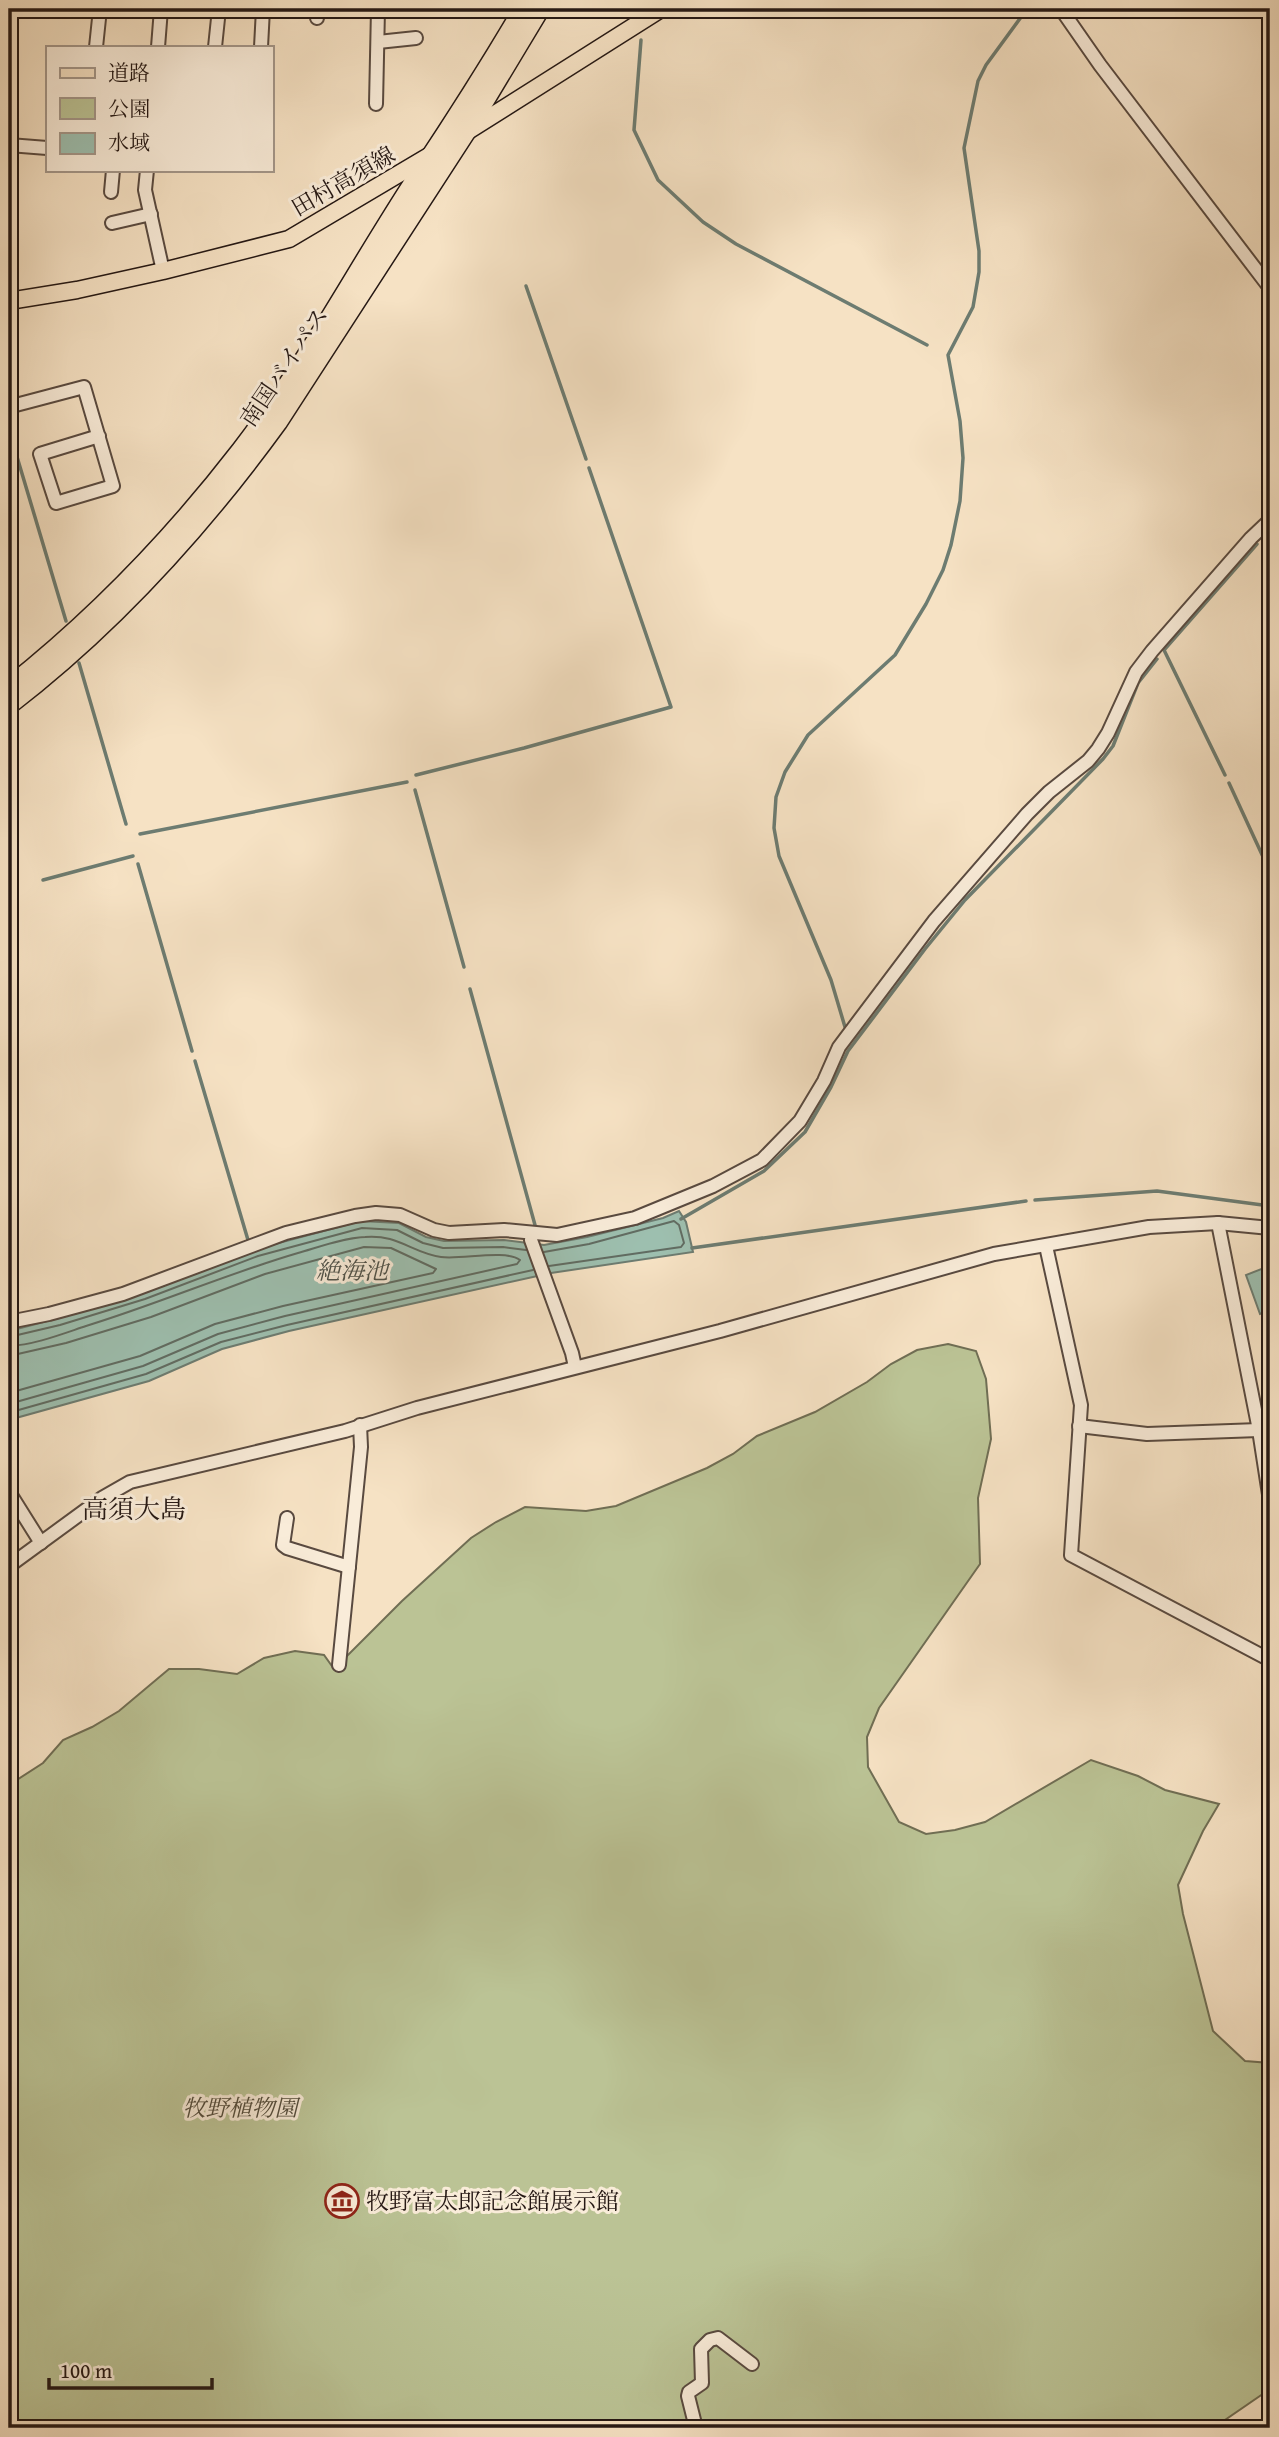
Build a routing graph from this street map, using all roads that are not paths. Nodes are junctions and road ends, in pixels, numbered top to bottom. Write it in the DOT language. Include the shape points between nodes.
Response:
graph roads {
  1 [pos="100,9"];
  2 [pos="161,9"];
  3 [pos="219,9"];
  4 [pos="263,9"];
  5 [pos="378,9"];
  6 [pos="523,9"];
  7 [pos="540,9"];
  8 [pos="661,9"];
  9 [pos="1061,9"];
  10 [pos="416,38"];
  11 [pos="377,42"];
  12 [pos="96,46"];
  13 [pos="158,46"];
  14 [pos="215,46"];
  15 [pos="261,46"];
  16 [pos="376,104"];
  17 [pos="466,132"];
  18 [pos="9,145"];
  19 [pos="46,148"];
  20 [pos="435,152"];
  21 [pos="113,172"];
  22 [pos="147,172"];
  23 [pos="111,192"];
  24 [pos="150,214"];
  25 [pos="111,223"];
  26 [pos="163,271"];
  27 [pos="1270,288"];
  28 [pos="9,301"];
  29 [pos="9,394"];
  30 [pos="99,436"];
  31 [pos="1270,520"];
  32 [pos="9,687"];
  33 [pos="9,705"];
  34 [pos="1218,1223"];
  35 [pos="1270,1228"];
  36 [pos="532,1237"];
  37 [pos="1046,1246"];
  38 [pos="9,1322"];
  39 [pos="575,1367"];
  40 [pos="360,1425"];
  41 [pos="1079,1426"];
  42 [pos="1259,1430"];
  43 [pos="9,1492"];
  44 [pos="1270,1501"];
  45 [pos="287,1518"];
  46 [pos="41,1543"];
  47 [pos="9,1566"];
  48 [pos="349,1567"];
  49 [pos="1270,1660"];
  50 [pos="339,1665"];
  51 [pos="752,2364"];
  52 [pos="696,2428"];
  1 -- 12 [label="street"];
  2 -- 13 [label="street"];
  3 -- 14 [label="street"];
  4 -- 15 [label="street"];
  5 -- 11 [label="street"];
  6 -- 20 [label="highway, 南国バイパス"];
  7 -- 17 [label="highway, 南国バイパス"];
  8 -- 17 [label="main road, 田村高須線"];
  9 -- 27 [label="street"];
  10 -- 11 [label="street"];
  11 -- 16 [label="street"];
  17 -- 20 [label="main road, 田村高須線"];
  17 -- 33 [label="highway, 南国バイパス" via="278,422 230,487 138,591"];
  18 -- 19 [label="street"];
  20 -- 26 [label="main road, 田村高須線" via="289,239"];
  20 -- 32 [label="highway, 南国バイパス" via="242,449 109,600"];
  21 -- 23 [label="street"];
  22 -- 24 [label="street"];
  24 -- 25 [label="street"];
  24 -- 26 [label="street"];
  26 -- 28 [label="main road, 田村高須線"];
  29 -- 30 [label="street" via="12,406 85,387"];
  30 -- 30 [label="street" via="113,486 56,503 40,454"];
  31 -- 36 [label="street" via="1152,651 1136,673 1098,750 1027,814 934,921 839,1047 800,1121 762,1160 713,1186 635,1217"];
  34 -- 35 [label="street"];
  34 -- 37 [label="street" via="1149,1227"];
  34 -- 42 [label="street"];
  36 -- 38 [label="street" via="490,1230 449,1233 400,1214 355,1216 286,1233 123,1294"];
  36 -- 39 [label="street"];
  37 -- 39 [label="street" via="994,1255"];
  37 -- 41 [label="street" via="1080,1405"];
  39 -- 40 [label="street"];
  40 -- 46 [label="street" via="130,1482"];
  40 -- 48 [label="street"];
  41 -- 42 [label="street" via="1147,1434"];
  41 -- 49 [label="street" via="1071,1555"];
  42 -- 44 [label="street"];
  43 -- 46 [label="street"];
  45 -- 48 [label="street" via="283,1545"];
  46 -- 47 [label="street"];
  48 -- 50 [label="street"];
  51 -- 52 [label="street" via="718,2338 701,2349 702,2383 688,2396"];
}
